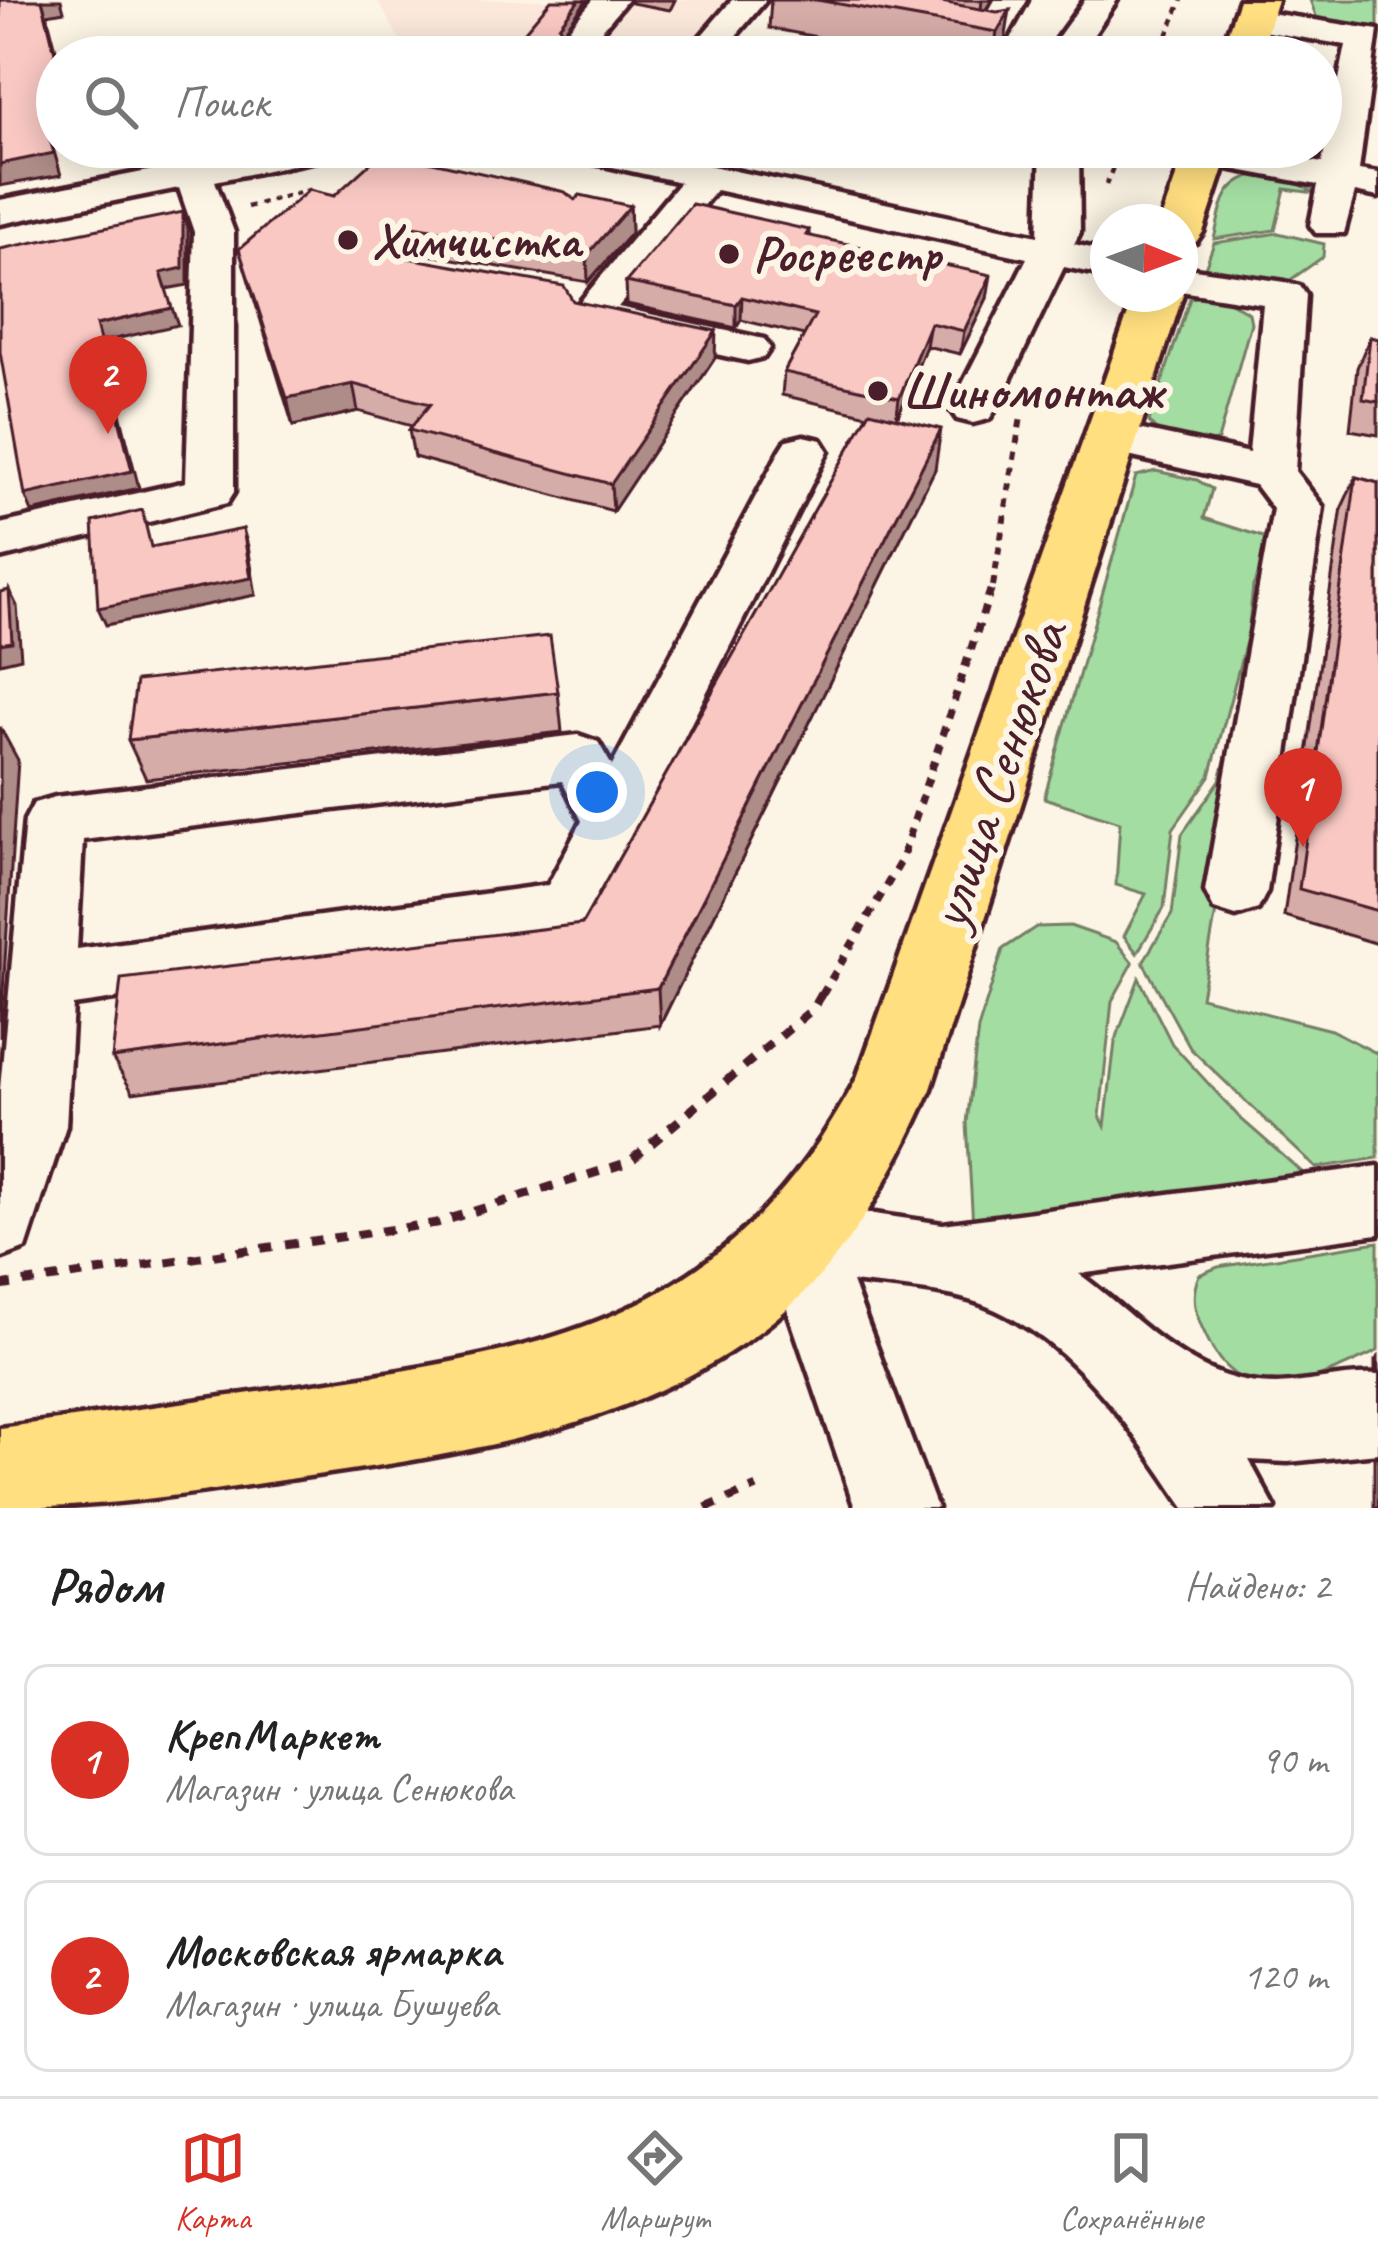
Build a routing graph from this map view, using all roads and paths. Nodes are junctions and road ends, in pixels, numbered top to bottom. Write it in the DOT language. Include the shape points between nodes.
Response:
graph roads {
  1 [pos="611,0"];
  2 [pos="750,0"];
  3 [pos="795,0"];
  4 [pos="1010,0"];
  5 [pos="1101,0"];
  6 [pos="1181,0"];
  7 [pos="1250,26"];
  8 [pos="582,36"];
  9 [pos="718,36"];
  10 [pos="1076,36"];
  11 [pos="1166,36"];
  12 [pos="1371,39"];
  13 [pos="223,168"];
  14 [pos="663,168"];
  15 [pos="1060,168"];
  16 [pos="1113,168"];
  17 [pos="1202,168"];
  18 [pos="1251,168"];
  19 [pos="1342,168"];
  20 [pos="1342,168"];
  21 [pos="193,174"];
  22 [pos="706,178"];
  23 [pos="1378,185"];
  24 [pos="1334,203"];
  25 [pos="1190,204"];
  26 [pos="0,212"];
  27 [pos="1378,214"];
  28 [pos="1077,258"];
  29 [pos="1198,281"];
  30 [pos="555,294"];
  31 [pos="602,302"];
  32 [pos="1153,312"];
  33 [pos="748,349"];
  34 [pos="973,409"];
  35 [pos="1021,416"];
  36 [pos="1110,438"];
  37 [pos="804,451"];
  38 [pos="1270,473"];
  39 [pos="0,541"];
  40 [pos="612,821"];
  41 [pos="1236,891"];
  42 [pos="44,981"];
  43 [pos="1378,1200"];
  44 [pos="0,1223"];
  45 [pos="799,1238"];
  46 [pos="921,1260"];
  47 [pos="0,1286"];
  48 [pos="1122,1359"];
  49 [pos="1378,1414"];
  50 [pos="0,1475"];
  51 [pos="758,1487"];
  52 [pos="1234,1496"];
  53 [pos="706,1508"];
  54 [pos="896,1508"];
  1 -- 8 [label="street"];
  2 -- 9 [label="street"];
  3 -- 4 [label="street" via="992,35"];
  5 -- 10 [label="street"];
  6 -- 11 [label="path"];
  7 -- 12 [label="street"];
  12 -- 19 [label="street"];
  13 -- 21 [label="street"];
  14 -- 22 [label="street"];
  15 -- 28 [label="street" via="1060,232"];
  16 -- 28 [label="path"];
  17 -- 25 [label="main road"];
  18 -- 24 [label="street"];
  20 -- 24 [label="street"];
  21 -- 26 [label="street"];
  21 -- 39 [label="street" via="214,232 210,492"];
  22 -- 28 [label="street"];
  22 -- 31 [label="street"];
  23 -- 24 [label="street"];
  24 -- 27 [label="street"];
  28 -- 34 [label="street"];
  29 -- 38 [label="street" via="1286,295"];
  30 -- 31 [label="street"];
  31 -- 33 [label="street" via="591,314"];
  32 -- 36 [label="main road, улица Сенюкова"];
  35 -- 47 [label="path" via="991,596 901,861 814,1008 629,1162 437,1222"];
  36 -- 38 [label="street"];
  36 -- 45 [label="main road, улица Сенюкова" via="892,1089 852,1165"];
  37 -- 40 [label="street"];
  38 -- 41 [label="street" via="1298,507"];
  40 -- 42 [label="street" via="567,908"];
  40 -- 42 [label="street" via="578,757 55,820"];
  42 -- 44 [label="street" via="31,1126"];
  43 -- 46 [label="street"];
  45 -- 46 [label="street"];
  45 -- 50 [label="main road, улица Сенюкова" via="742,1292 694,1323 550,1386 361,1423"];
  45 -- 54 [label="street"];
  46 -- 48 [label="street" via="1014,1280"];
  48 -- 49 [label="street" via="1204,1410 1240,1420"];
  48 -- 52 [label="street"];
  51 -- 53 [label="path"];
}
